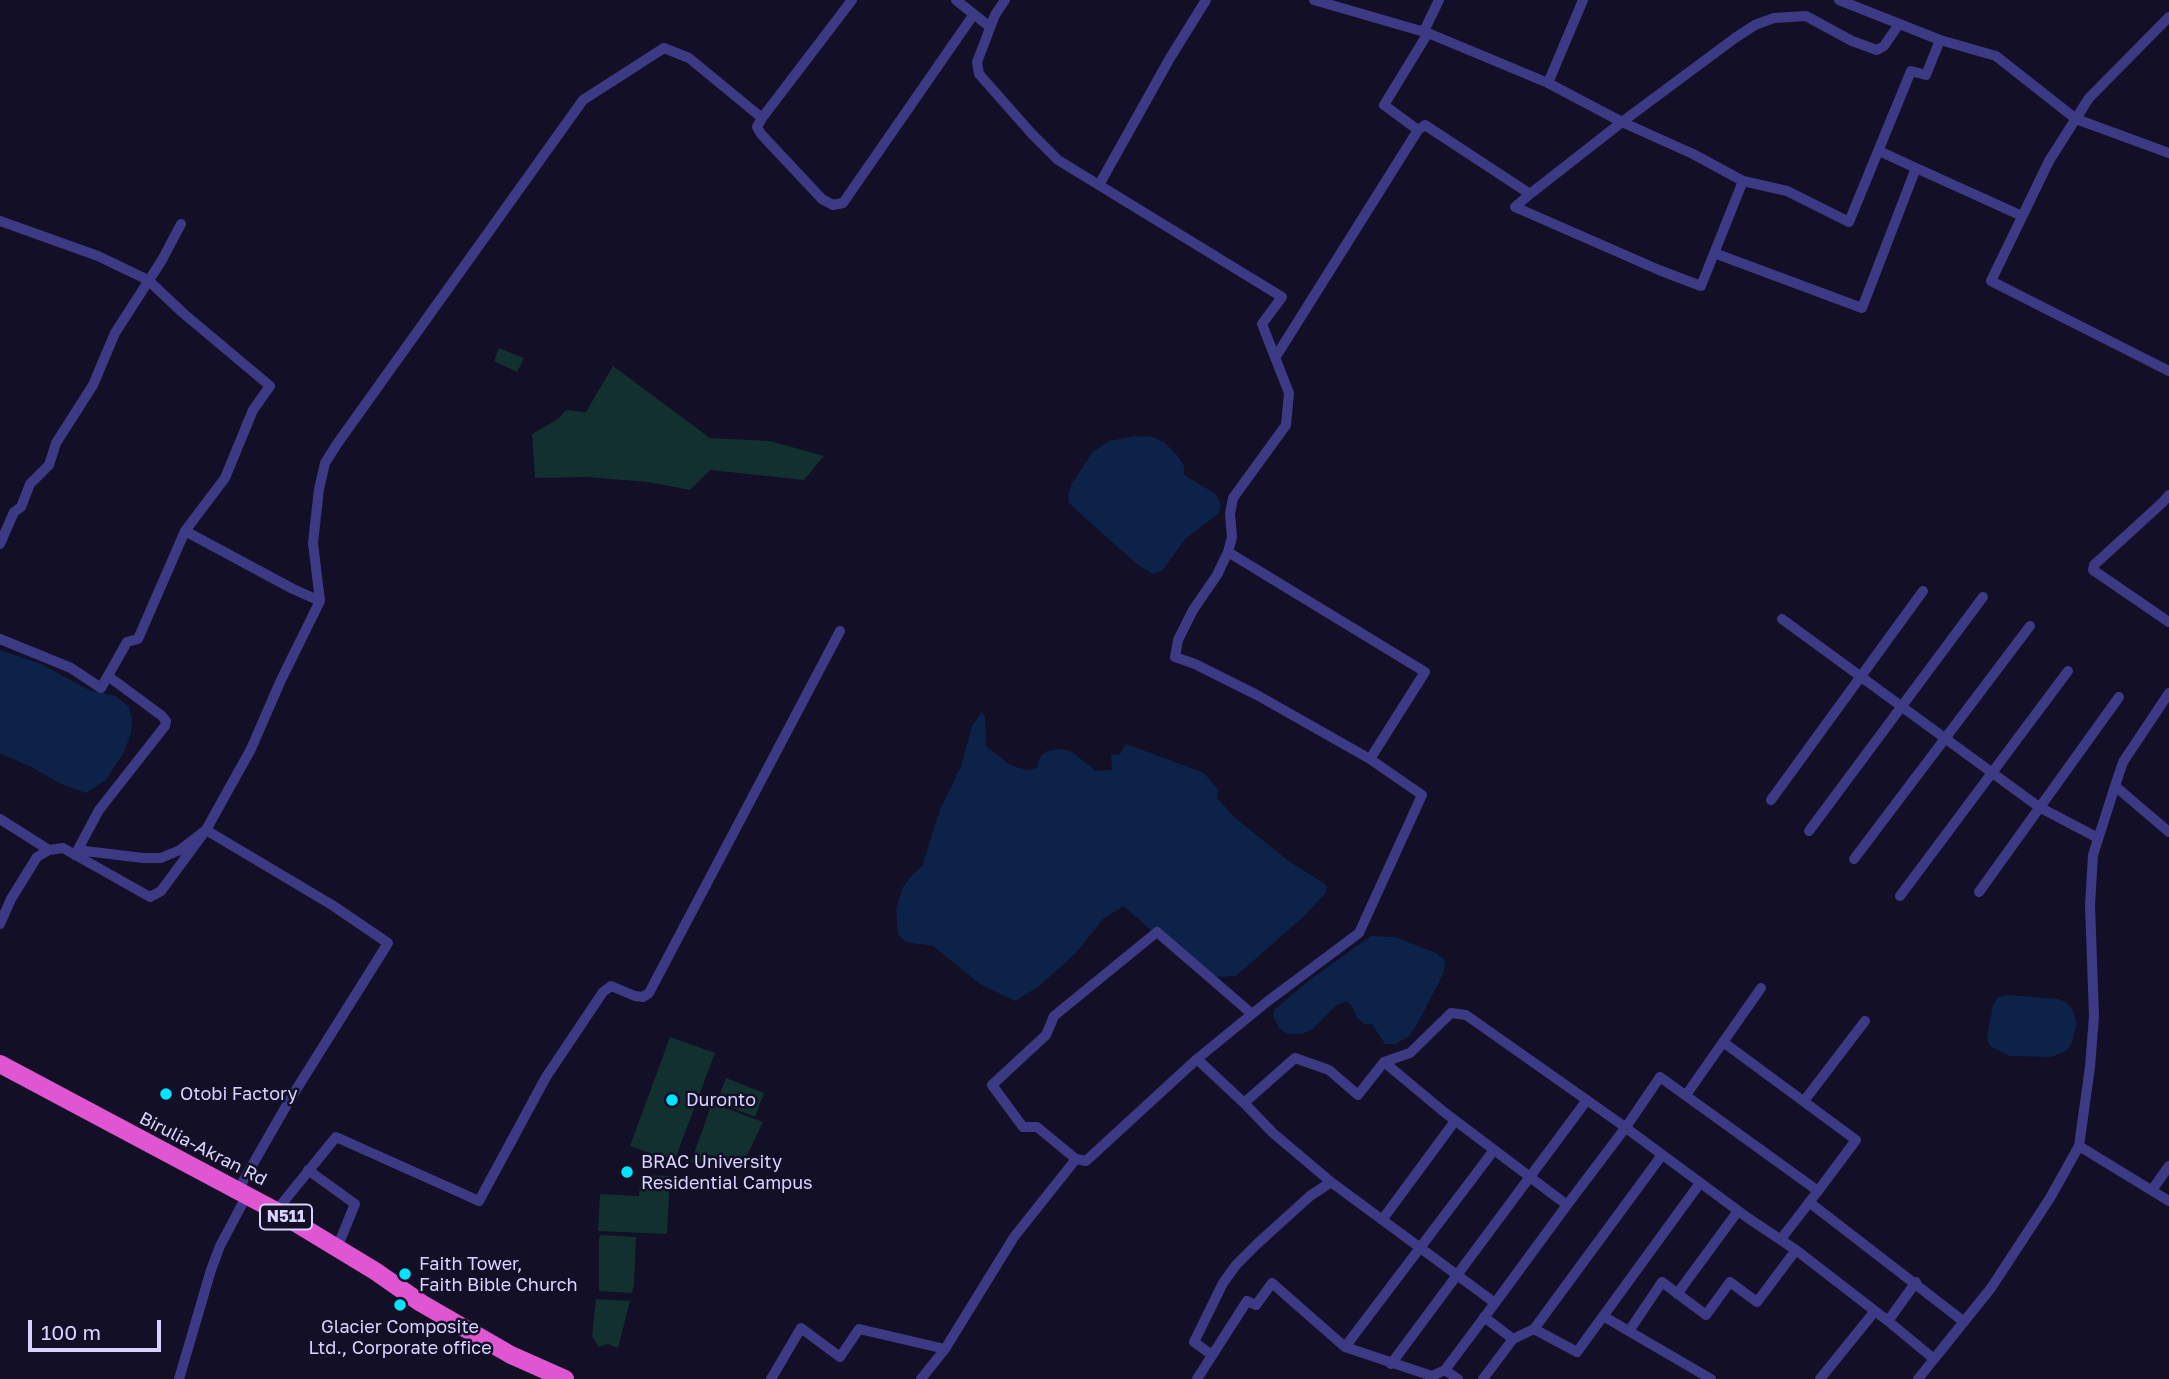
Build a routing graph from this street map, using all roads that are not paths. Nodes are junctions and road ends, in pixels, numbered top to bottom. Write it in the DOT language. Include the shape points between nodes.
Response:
graph roads {
  1 [pos="852,0"];
  2 [pos="956,0"];
  3 [pos="1005,0"];
  4 [pos="1206,0"];
  5 [pos="1314,0"];
  6 [pos="1439,0"];
  7 [pos="1583,0"];
  8 [pos="1839,0"];
  9 [pos="974,14"];
  10 [pos="2169,17"];
  11 [pos="1899,24"];
  12 [pos="990,27"];
  13 [pos="1426,32"];
  14 [pos="1940,40"];
  15 [pos="1548,83"];
  16 [pos="762,118"];
  17 [pos="2076,119"];
  18 [pos="1622,122"];
  19 [pos="1418,130"];
  20 [pos="1879,150"];
  21 [pos="2169,153"];
  22 [pos="1916,168"];
  23 [pos="1742,181"];
  24 [pos="1099,185"];
  25 [pos="1530,194"];
  26 [pos="2022,216"];
  27 [pos="0,220"];
  28 [pos="181,224"];
  29 [pos="1714,253"];
  30 [pos="148,280"];
  31 [pos="1275,358"];
  32 [pos="2169,372"];
  33 [pos="2169,495"];
  34 [pos="185,531"];
  35 [pos="0,544"];
  36 [pos="1228,552"];
  37 [pos="1923,591"];
  38 [pos="1983,597"];
  39 [pos="320,601"];
  40 [pos="1782,619"];
  41 [pos="2169,622"];
  42 [pos="2030,626"];
  43 [pos="840,631"];
  44 [pos="0,639"];
  45 [pos="2068,671"];
  46 [pos="108,676"];
  47 [pos="1859,676"];
  48 [pos="2169,693"];
  49 [pos="2119,697"];
  50 [pos="1901,707"];
  51 [pos="1945,738"];
  52 [pos="1370,759"];
  53 [pos="1992,773"];
  54 [pos="2115,786"];
  55 [pos="1771,800"];
  56 [pos="2039,807"];
  57 [pos="0,819"];
  58 [pos="206,830"];
  59 [pos="1809,831"];
  60 [pos="2169,832"];
  61 [pos="2098,838"];
  62 [pos="50,850"];
  63 [pos="75,855"];
  64 [pos="1853,859"];
  65 [pos="1979,892"];
  66 [pos="1900,896"];
  67 [pos="0,924"];
  68 [pos="1761,988"];
  69 [pos="1252,1014"];
  70 [pos="1865,1021"];
  71 [pos="1723,1042"];
  72 [pos="1197,1059"];
  73 [pos="1384,1062"];
  74 [pos="0,1064"];
  75 [pos="1686,1095"];
  76 [pos="1587,1100"];
  77 [pos="1804,1101"];
  78 [pos="1244,1103"];
  79 [pos="1455,1121"];
  80 [pos="1626,1128"];
  81 [pos="2079,1146"];
  82 [pos="1494,1150"];
  83 [pos="1662,1155"];
  84 [pos="1076,1159"];
  85 [pos="2169,1166"];
  86 [pos="308,1170"];
  87 [pos="1528,1176"];
  88 [pos="1331,1182"];
  89 [pos="1700,1183"];
  90 [pos="2152,1190"];
  91 [pos="1818,1191"];
  92 [pos="243,1193"];
  93 [pos="2169,1201"];
  94 [pos="1809,1202"];
  95 [pos="1567,1205"];
  96 [pos="276,1211"];
  97 [pos="1738,1211"];
  98 [pos="1382,1220"];
  99 [pos="1781,1240"];
  100 [pos="337,1248"];
  101 [pos="1420,1249"];
  102 [pos="1796,1250"];
  103 [pos="1457,1274"];
  104 [pos="1916,1282"];
  105 [pos="1677,1294"];
  106 [pos="1495,1303"];
  107 [pos="1875,1311"];
  108 [pos="1603,1316"];
  109 [pos="1485,1317"];
  110 [pos="1888,1321"];
  111 [pos="1964,1321"];
  112 [pos="1534,1329"];
  113 [pos="1629,1331"];
  114 [pos="1513,1339"];
  115 [pos="1345,1347"];
  116 [pos="945,1349"];
  117 [pos="1212,1355"];
  118 [pos="1934,1359"];
  119 [pos="1391,1364"];
  120 [pos="1445,1370"];
  121 [pos="179,1379"];
  122 [pos="565,1379"];
  123 [pos="771,1379"];
  124 [pos="921,1379"];
  125 [pos="1197,1379"];
  126 [pos="1458,1379"];
  127 [pos="1483,1379"];
  128 [pos="1711,1379"];
  129 [pos="1820,1379"];
  130 [pos="1918,1379"];
  1 -- 16 [label="street"];
  2 -- 9 [label="street"];
  3 -- 12 [label="street"];
  4 -- 24 [label="street"];
  5 -- 13 [label="street"];
  6 -- 13 [label="street"];
  7 -- 15 [label="street"];
  8 -- 11 [label="street"];
  9 -- 12 [label="street"];
  9 -- 16 [label="street" via="843,203 833,205 822,199 761,134 757,127"];
  10 -- 17 [label="street" via="2090,98"];
  11 -- 14 [label="street"];
  11 -- 18 [label="street" via="1877,50 1806,16 1774,18 1735,38"];
  12 -- 24 [label="street" via="977,62 979,74 1058,160"];
  13 -- 15 [label="street"];
  13 -- 19 [label="street" via="1384,105"];
  14 -- 17 [label="street" via="1996,56"];
  14 -- 20 [label="street" via="1926,75 1911,71"];
  15 -- 18 [label="street"];
  16 -- 39 [label="street" via="689,58 664,48 583,100 325,463 313,543"];
  17 -- 21 [label="street"];
  17 -- 26 [label="street"];
  18 -- 23 [label="street"];
  18 -- 25 [label="street"];
  19 -- 25 [label="street" via="1425,125 1444,135"];
  19 -- 31 [label="street"];
  20 -- 22 [label="street"];
  20 -- 23 [label="street" via="1849,222 1787,191"];
  22 -- 26 [label="street"];
  22 -- 29 [label="street" via="1862,308"];
  23 -- 29 [label="street"];
  24 -- 31 [label="street" via="1282,297 1262,324"];
  25 -- 29 [label="street" via="1515,206 1701,286"];
  26 -- 32 [label="street" via="1991,281"];
  27 -- 30 [label="street"];
  28 -- 30 [label="street"];
  30 -- 34 [label="street" via="270,386 253,410 225,478"];
  30 -- 35 [label="street" via="115,334 93,385 56,443 49,465 30,484"];
  31 -- 36 [label="street" via="1289,393 1286,425 1233,498"];
  33 -- 41 [label="street" via="2093,570"];
  34 -- 39 [label="street"];
  34 -- 46 [label="street" via="138,639 127,642"];
  36 -- 52 [label="street" via="1424,672"];
  36 -- 52 [label="street" via="1193,610 1175,657 1257,695"];
  37 -- 47 [label="street"];
  38 -- 50 [label="street"];
  39 -- 58 [label="street" via="251,750"];
  40 -- 47 [label="street"];
  42 -- 51 [label="street"];
  43 -- 86 [label="street" via="649,993 635,996 611,986 603,992 546,1077 479,1201 336,1137"];
  44 -- 46 [label="street" via="71,668 98,687"];
  45 -- 53 [label="street"];
  46 -- 63 [label="street" via="166,721 99,810"];
  47 -- 50 [label="street"];
  47 -- 55 [label="street"];
  48 -- 54 [label="street" via="2123,762"];
  49 -- 56 [label="street"];
  50 -- 51 [label="street"];
  50 -- 59 [label="street"];
  51 -- 53 [label="street"];
  51 -- 64 [label="street"];
  52 -- 69 [label="street" via="1422,795 1370,911 1359,933"];
  53 -- 56 [label="street"];
  53 -- 66 [label="street"];
  54 -- 60 [label="street"];
  54 -- 61 [label="street"];
  56 -- 61 [label="street"];
  56 -- 65 [label="street"];
  57 -- 62 [label="street"];
  58 -- 63 [label="street" via="161,858 85,851"];
  58 -- 63 [label="street" via="161,891 150,897"];
  58 -- 92 [label="street" via="388,943 289,1101"];
  61 -- 81 [label="street" via="2090,905 2091,1066"];
  62 -- 63 [label="street" via="63,849"];
  62 -- 67 [label="street" via="37,857"];
  68 -- 71 [label="street"];
  69 -- 72 [label="street"];
  69 -- 84 [label="street" via="1157,932 1054,1016 1046,1035 992,1085 1023,1126 1037,1127"];
  70 -- 77 [label="street"];
  71 -- 75 [label="street"];
  71 -- 77 [label="street"];
  72 -- 78 [label="street"];
  72 -- 84 [label="street" via="1086,1161"];
  73 -- 76 [label="street" via="1410,1053 1451,1013 1466,1015"];
  73 -- 78 [label="street" via="1358,1096 1329,1070 1295,1058"];
  73 -- 79 [label="street"];
  74 -- 92 [label="highway, Birulia-Akran Rd / N511"];
  75 -- 80 [label="street" via="1660,1077"];
  75 -- 91 [label="street"];
  76 -- 80 [label="street"];
  76 -- 87 [label="street"];
  77 -- 91 [label="street" via="1856,1140"];
  78 -- 88 [label="street"];
  79 -- 82 [label="street"];
  79 -- 98 [label="street"];
  80 -- 83 [label="street"];
  80 -- 95 [label="street"];
  81 -- 90 [label="street"];
  81 -- 111 [label="street" via="1991,1288"];
  82 -- 87 [label="street"];
  82 -- 101 [label="street"];
  83 -- 89 [label="street"];
  83 -- 112 [label="street"];
  84 -- 116 [label="street" via="1014,1237"];
  85 -- 90 [label="street"];
  86 -- 96 [label="street"];
  86 -- 100 [label="street" via="355,1204"];
  87 -- 95 [label="street"];
  87 -- 103 [label="street"];
  88 -- 98 [label="street"];
  88 -- 117 [label="street" via="1256,1244 1229,1274 1194,1342"];
  89 -- 97 [label="street"];
  89 -- 108 [label="street"];
  90 -- 93 [label="street"];
  91 -- 94 [label="street"];
  92 -- 96 [label="highway, Birulia-Akran Rd / N511"];
  92 -- 121 [label="street" via="211,1270"];
  94 -- 99 [label="street"];
  94 -- 104 [label="street"];
  95 -- 106 [label="street"];
  96 -- 100 [label="highway, Birulia-Akran Rd / N511"];
  97 -- 99 [label="street"];
  97 -- 105 [label="street"];
  98 -- 101 [label="street"];
  99 -- 102 [label="street"];
  100 -- 122 [label="highway, Birulia-Akran Rd / N511" via="511,1355"];
  101 -- 103 [label="street"];
  101 -- 115 [label="street"];
  102 -- 105 [label="street" via="1757,1302 1730,1282 1706,1315"];
  102 -- 107 [label="street"];
  103 -- 106 [label="street"];
  103 -- 119 [label="street"];
  104 -- 110 [label="street"];
  104 -- 111 [label="street"];
  105 -- 113 [label="street" via="1662,1282"];
  106 -- 109 [label="street"];
  107 -- 110 [label="street"];
  107 -- 129 [label="street"];
  108 -- 112 [label="street" via="1577,1352"];
  108 -- 113 [label="street"];
  109 -- 114 [label="street"];
  109 -- 120 [label="street"];
  110 -- 118 [label="street"];
  111 -- 118 [label="street"];
  112 -- 114 [label="street"];
  113 -- 128 [label="street"];
  114 -- 127 [label="street"];
  115 -- 117 [label="street" via="1272,1283 1256,1305 1247,1301"];
  115 -- 119 [label="street"];
  116 -- 123 [label="street" via="859,1329 841,1357 801,1328"];
  116 -- 124 [label="street"];
  117 -- 125 [label="street"];
  118 -- 130 [label="street"];
  119 -- 120 [label="street" via="1432,1376"];
  120 -- 126 [label="street"];
}
